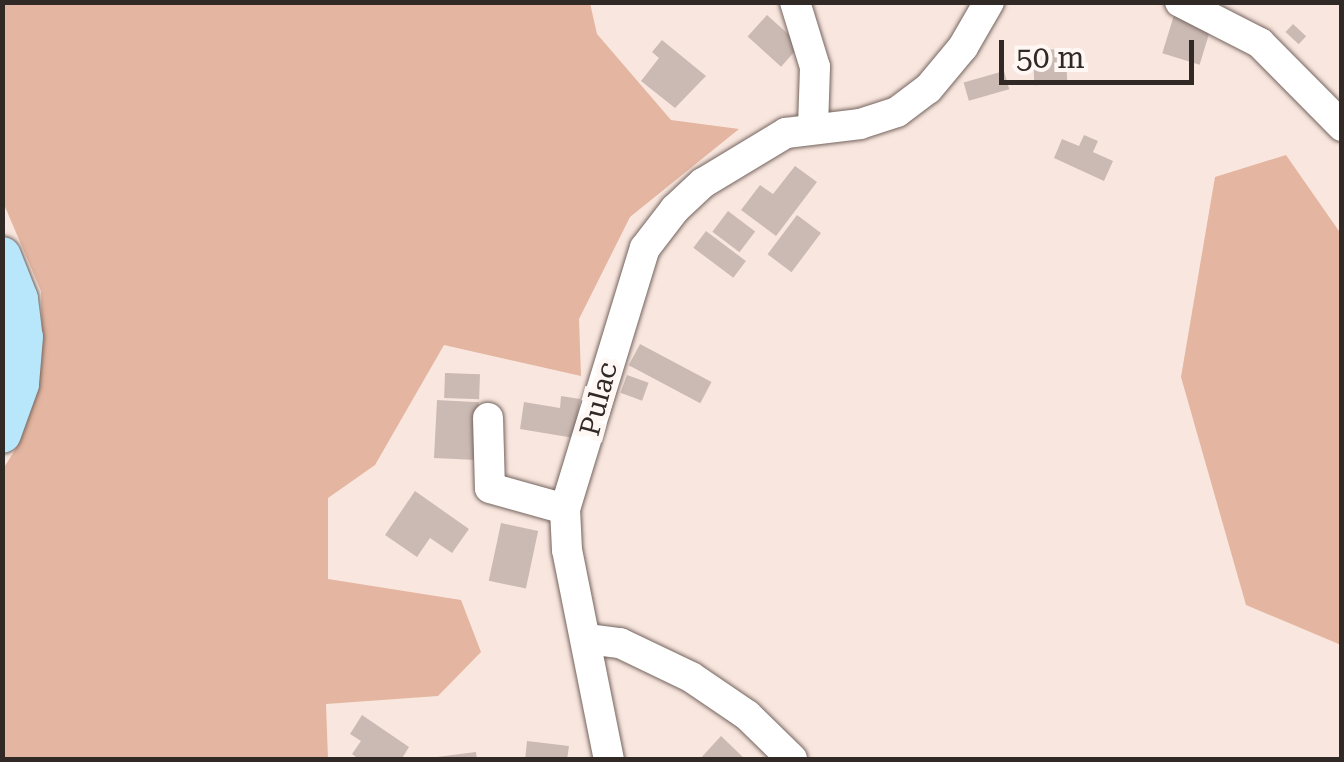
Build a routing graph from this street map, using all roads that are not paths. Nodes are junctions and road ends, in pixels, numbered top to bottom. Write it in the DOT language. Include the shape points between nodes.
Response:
graph roads {
  1 [pos="795,2"];
  2 [pos="989,2"];
  3 [pos="1180,2"];
  4 [pos="1342,126"];
  5 [pos="813,127"];
  6 [pos="2,256"];
  7 [pos="488,418"];
  8 [pos="2,434"];
  9 [pos="565,509"];
  10 [pos="587,639"];
  11 [pos="792,758"];
  12 [pos="609,760"];
  1 -- 5 [label="street" via="815,67"];
  2 -- 5 [label="street, Pulac" via="928,89 897,112 860,124"];
  3 -- 4 [label="street" via="1260,42"];
  5 -- 9 [label="street, Pulac" via="786,133 703,182 645,248"];
  6 -- 8 [label="main road" via="24,337 20,384"];
  7 -- 9 [label="street" via="490,488"];
  9 -- 10 [label="street, Pulac"];
  10 -- 11 [label="street" via="620,642 691,678"];
  10 -- 12 [label="street, Pulac"];
}
